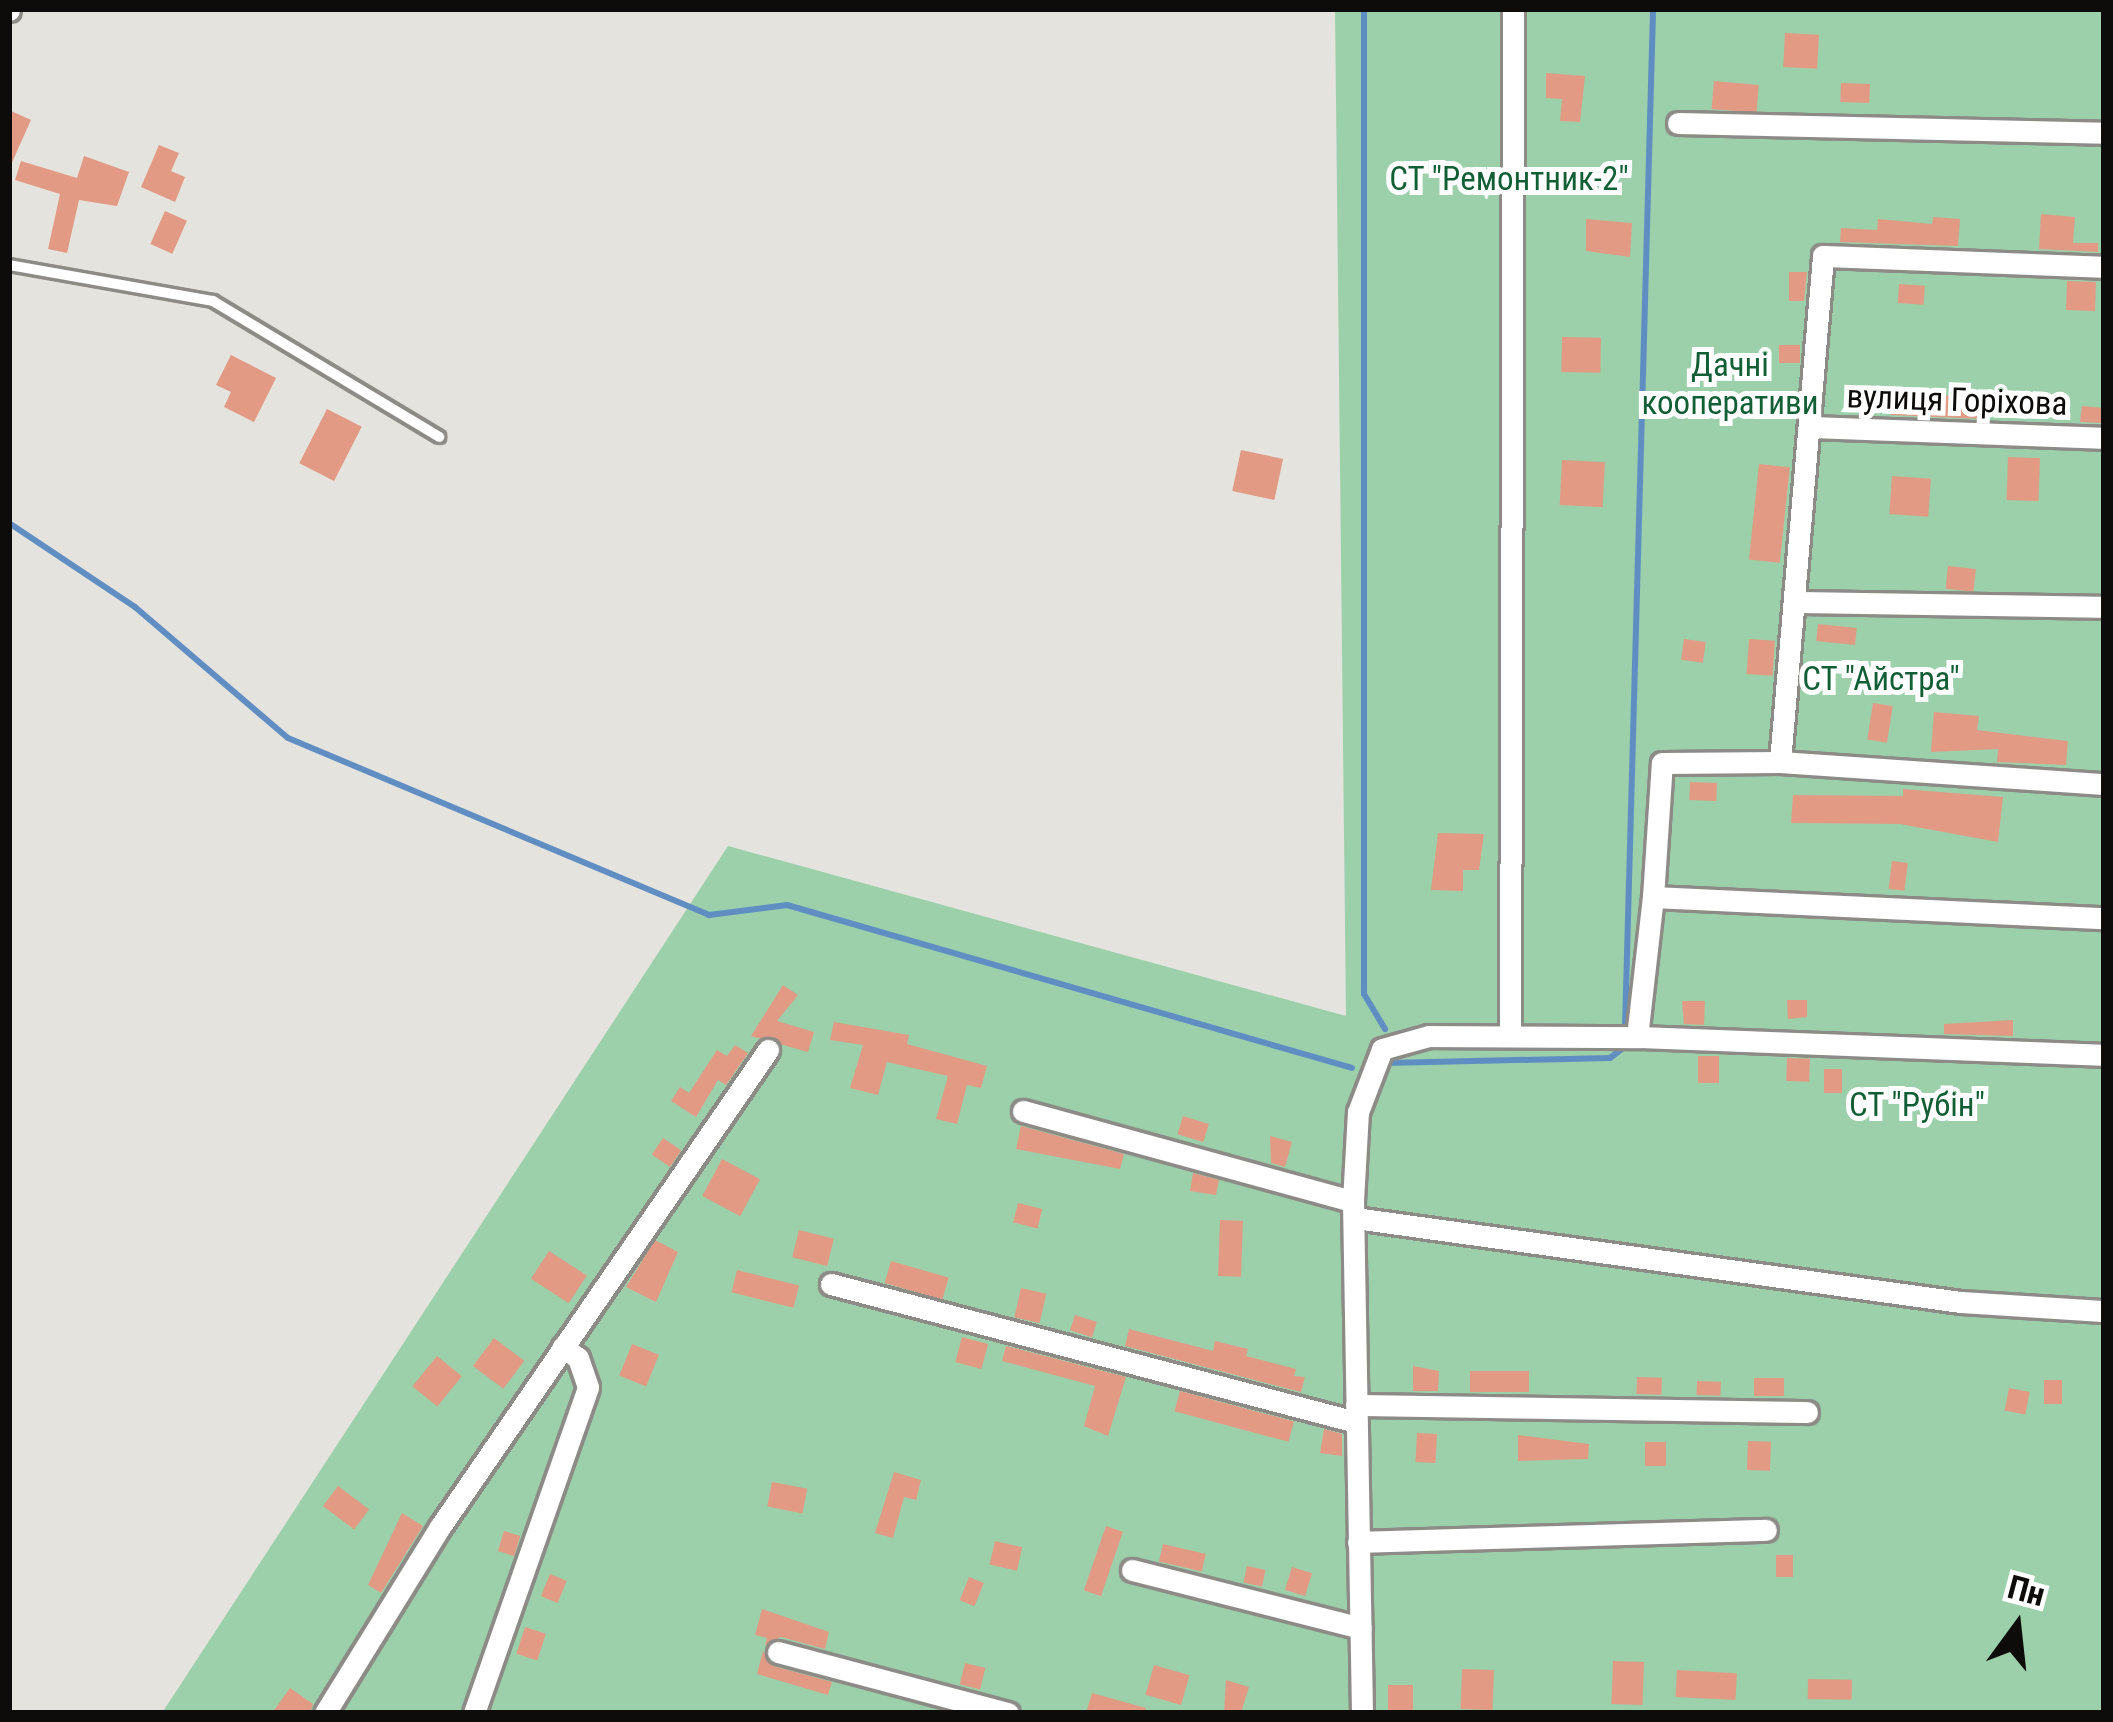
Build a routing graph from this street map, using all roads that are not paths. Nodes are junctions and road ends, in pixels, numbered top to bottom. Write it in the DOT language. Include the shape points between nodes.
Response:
graph roads {
  1 [pos="1513,9"];
  2 [pos="1678,123"];
  3 [pos="2104,133"];
  4 [pos="9,265"];
  5 [pos="2104,267"];
  6 [pos="1808,427"];
  7 [pos="439,437"];
  8 [pos="2104,438"];
  9 [pos="1794,602"];
  10 [pos="2104,607"];
  11 [pos="1780,762"];
  12 [pos="2104,784"];
  13 [pos="1653,897"];
  14 [pos="2104,918"];
  15 [pos="1510,1036"];
  16 [pos="1637,1037"];
  17 [pos="767,1050"];
  18 [pos="2104,1055"];
  19 [pos="1023,1111"];
  20 [pos="1354,1209"];
  21 [pos="831,1284"];
  22 [pos="2104,1311"];
  23 [pos="563,1347"];
  24 [pos="1807,1412"];
  25 [pos="1356,1413"];
  26 [pos="1766,1529"];
  27 [pos="1358,1542"];
  28 [pos="1132,1570"];
  29 [pos="1360,1628"];
  30 [pos="778,1652"];
  31 [pos="326,1713"];
  32 [pos="474,1713"];
  33 [pos="1008,1713"];
  34 [pos="1362,1713"];
  1 -- 15 [label="street"];
  2 -- 3 [label="street"];
  4 -- 7 [label="lane" via="213,301"];
  5 -- 6 [label="street" via="1823,256"];
  6 -- 8 [label="street, вулиця Горіхова"];
  6 -- 9 [label="street"];
  9 -- 10 [label="street"];
  9 -- 11 [label="street"];
  11 -- 12 [label="street"];
  11 -- 13 [label="street" via="1662,763"];
  13 -- 14 [label="street"];
  13 -- 16 [label="street"];
  15 -- 16 [label="street"];
  15 -- 20 [label="street" via="1429,1036 1382,1049 1358,1112"];
  16 -- 18 [label="street"];
  17 -- 23 [label="street"];
  19 -- 20 [label="street"];
  20 -- 22 [label="street" via="1960,1302"];
  20 -- 25 [label="street"];
  21 -- 25 [label="street"];
  23 -- 31 [label="street"];
  23 -- 32 [label="street" via="578,1358 588,1387"];
  24 -- 25 [label="street"];
  25 -- 27 [label="street"];
  26 -- 27 [label="street"];
  27 -- 29 [label="street"];
  28 -- 29 [label="street"];
  29 -- 34 [label="street"];
  30 -- 33 [label="street"];
}
